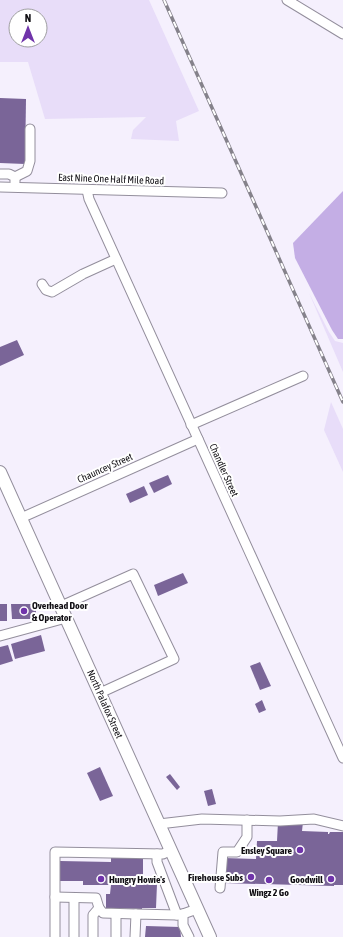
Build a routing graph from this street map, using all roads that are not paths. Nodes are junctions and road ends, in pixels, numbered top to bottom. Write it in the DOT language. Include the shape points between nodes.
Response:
graph roads {
  1 [pos="287,0"];
  2 [pos="343,34"];
  3 [pos="30,129"];
  4 [pos="0,174"];
  5 [pos="15,177"];
  6 [pos="0,187"];
  7 [pos="16,188"];
  8 [pos="87,190"];
  9 [pos="222,193"];
  10 [pos="116,259"];
  11 [pos="42,284"];
  12 [pos="303,376"];
  13 [pos="191,425"];
  14 [pos="198,439"];
  15 [pos="0,472"];
  16 [pos="21,518"];
  17 [pos="61,606"];
  18 [pos="66,618"];
  19 [pos="0,636"];
  20 [pos="100,693"];
  21 [pos="343,758"];
  22 [pos="247,820"];
  23 [pos="159,824"];
  24 [pos="343,826"];
  25 [pos="171,850"];
  26 [pos="157,854"];
  27 [pos="220,888"];
  28 [pos="55,897"];
  29 [pos="74,898"];
  30 [pos="99,908"];
  31 [pos="197,909"];
  32 [pos="116,914"];
  33 [pos="136,914"];
  34 [pos="180,915"];
  35 [pos="55,937"];
  36 [pos="74,937"];
  37 [pos="93,937"];
  38 [pos="116,937"];
  39 [pos="135,937"];
  40 [pos="189,937"];
  41 [pos="210,937"];
  1 -- 2 [label="street"];
  3 -- 5 [label="street" via="30,161 27,171"];
  4 -- 5 [label="street"];
  5 -- 7 [label="street"];
  6 -- 7 [label="street, East Nine One Half Mile Road"];
  7 -- 8 [label="street, East Nine One Half Mile Road"];
  8 -- 9 [label="street, East Nine One Half Mile Road"];
  8 -- 10 [label="street, Chandler Street"];
  10 -- 11 [label="street" via="52,292 46,290"];
  10 -- 13 [label="street, Chandler Street"];
  12 -- 13 [label="street"];
  13 -- 14 [label="street, Chandler Street"];
  14 -- 16 [label="street, Chauncey Street"];
  14 -- 21 [label="street, Chandler Street"];
  15 -- 16 [label="main road, North Palafox Street"];
  16 -- 17 [label="main road, North Palafox Street"];
  17 -- 18 [label="main road, North Palafox Street"];
  17 -- 20 [label="street" via="133,574 174,660"];
  18 -- 19 [label="street"];
  18 -- 20 [label="main road, North Palafox Street"];
  20 -- 23 [label="main road, North Palafox Street"];
  22 -- 23 [label="street" via="202,819"];
  22 -- 24 [label="street" via="314,819"];
  22 -- 27 [label="street" via="247,837 237,852 223,852"];
  23 -- 25 [label="main road, North Palafox Street"];
  25 -- 26 [label="street"];
  25 -- 31 [label="main road, North Palafox Street"];
  26 -- 28 [label="street" via="55,852"];
  26 -- 34 [label="street" via="157,862"];
  28 -- 29 [label="street"];
  28 -- 35 [label="street"];
  29 -- 30 [label="street" via="96,898"];
  29 -- 36 [label="street"];
  30 -- 32 [label="street" via="105,913"];
  30 -- 37 [label="street" via="93,915"];
  31 -- 34 [label="street"];
  31 -- 41 [label="main road, North Palafox Street"];
  32 -- 33 [label="street"];
  32 -- 38 [label="street"];
  33 -- 34 [label="street"];
  33 -- 39 [label="street"];
  34 -- 40 [label="street"];
}
